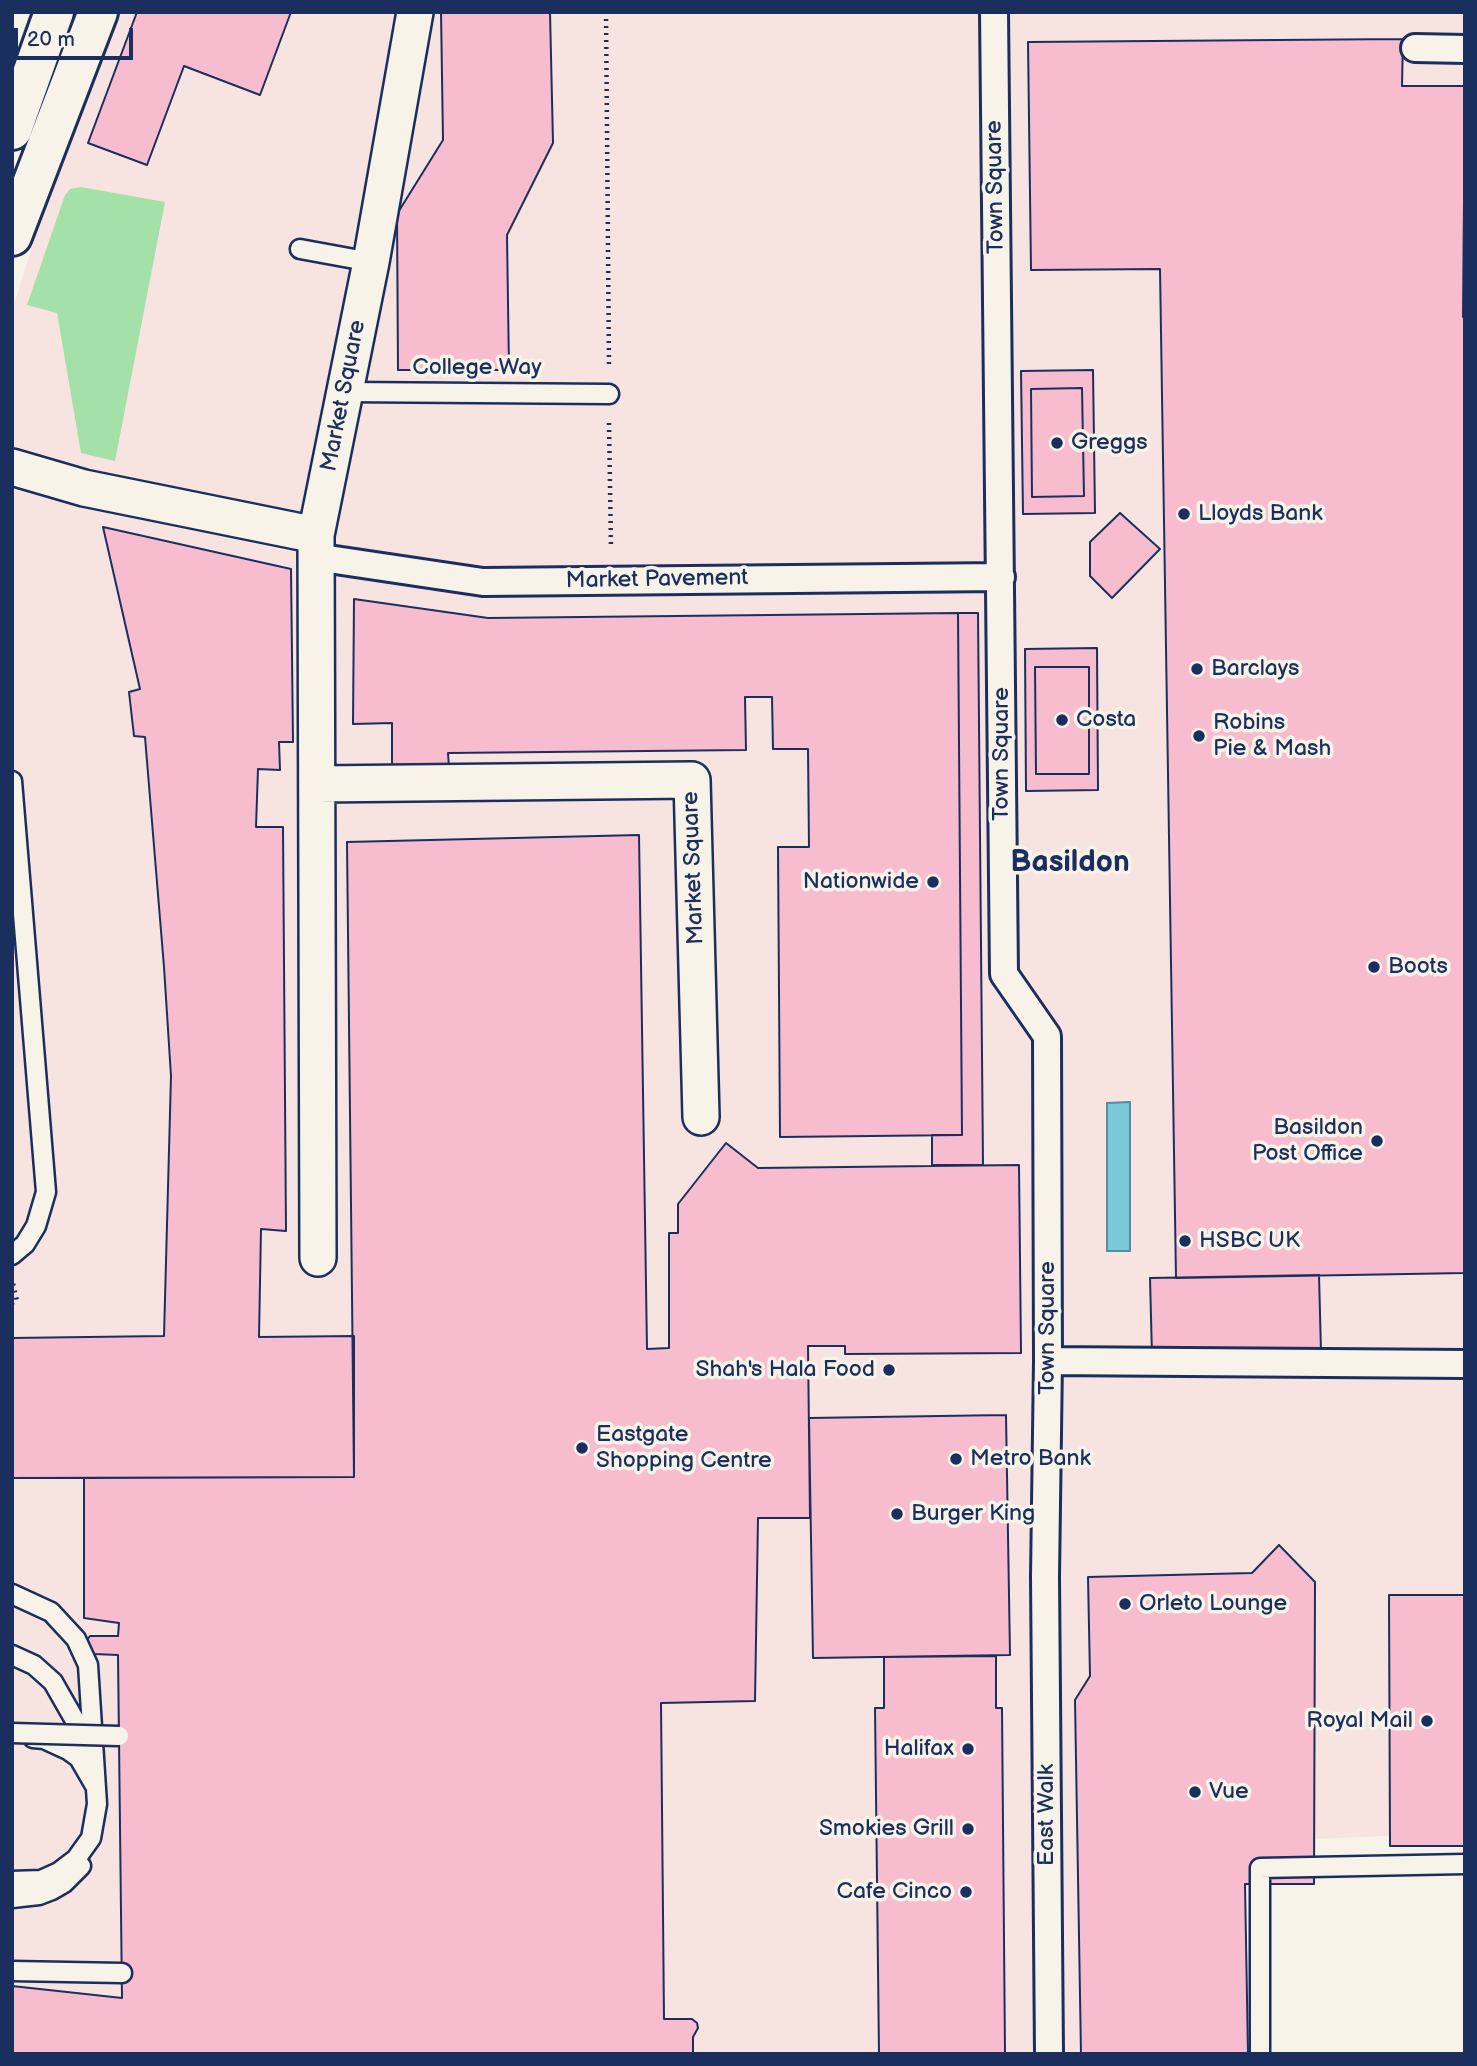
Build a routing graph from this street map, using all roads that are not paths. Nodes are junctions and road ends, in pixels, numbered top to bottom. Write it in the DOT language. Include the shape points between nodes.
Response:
graph roads {
  1 [pos="54,12"];
  2 [pos="98,12"];
  3 [pos="415,12"];
  4 [pos="994,12"];
  5 [pos="1415,48"];
  6 [pos="1465,48"];
  7 [pos="12,130"];
  8 [pos="12,236"];
  9 [pos="300,248"];
  10 [pos="371,262"];
  11 [pos="345,392"];
  12 [pos="609,394"];
  13 [pos="12,467"];
  14 [pos="315,546"];
  15 [pos="1001,577"];
  16 [pos="12,781"];
  17 [pos="318,784"];
  18 [pos="701,1117"];
  19 [pos="12,1255"];
  20 [pos="318,1258"];
  21 [pos="1048,1361"];
  22 [pos="1465,1364"];
  23 [pos="1045,1577"];
  24 [pos="12,1594"];
  25 [pos="12,1655"];
  26 [pos="12,1735"];
  27 [pos="120,1736"];
  28 [pos="97,1790"];
  29 [pos="1465,1864"];
  30 [pos="12,1881"];
  31 [pos="12,1898"];
  32 [pos="12,1971"];
  33 [pos="122,1973"];
  34 [pos="1049,2054"];
  35 [pos="1260,2054"];
  1 -- 7 [label="street"];
  2 -- 8 [label="street"];
  3 -- 10 [label="street, Market Square"];
  4 -- 15 [label="street, Town Square"];
  5 -- 6 [label="street"];
  9 -- 10 [label="lane"];
  10 -- 11 [label="street, Market Square"];
  11 -- 12 [label="lane, College Way"];
  11 -- 14 [label="street, Market Square"];
  13 -- 14 [label="street, Market Pavement"];
  14 -- 15 [label="street, Market Pavement" via="483,582"];
  14 -- 17 [label="street, Market Square"];
  15 -- 21 [label="street, Town Square" via="1004,974 1047,1036"];
  16 -- 19 [label="lane" via="46,1192 36,1226"];
  17 -- 18 [label="street, Market Square" via="692,780"];
  17 -- 20 [label="street, Market Square"];
  21 -- 22 [label="street"];
  21 -- 23 [label="street, Town Square"];
  23 -- 34 [label="street, East Walk"];
  24 -- 28 [label="lane" via="51,1612 76,1639 88,1665"];
  25 -- 28 [label="lane" via="34,1665 60,1693 81,1731"];
  26 -- 27 [label="lane, bridge"];
  26 -- 31 [label="lane" via="44,1739 79,1758 93,1782 99,1810 96,1838 75,1874 39,1895"];
  28 -- 30 [label="lane" via="94,1829 76,1859 41,1880"];
  29 -- 35 [label="lane" via="1260,1868"];
  32 -- 33 [label="lane"];
}
